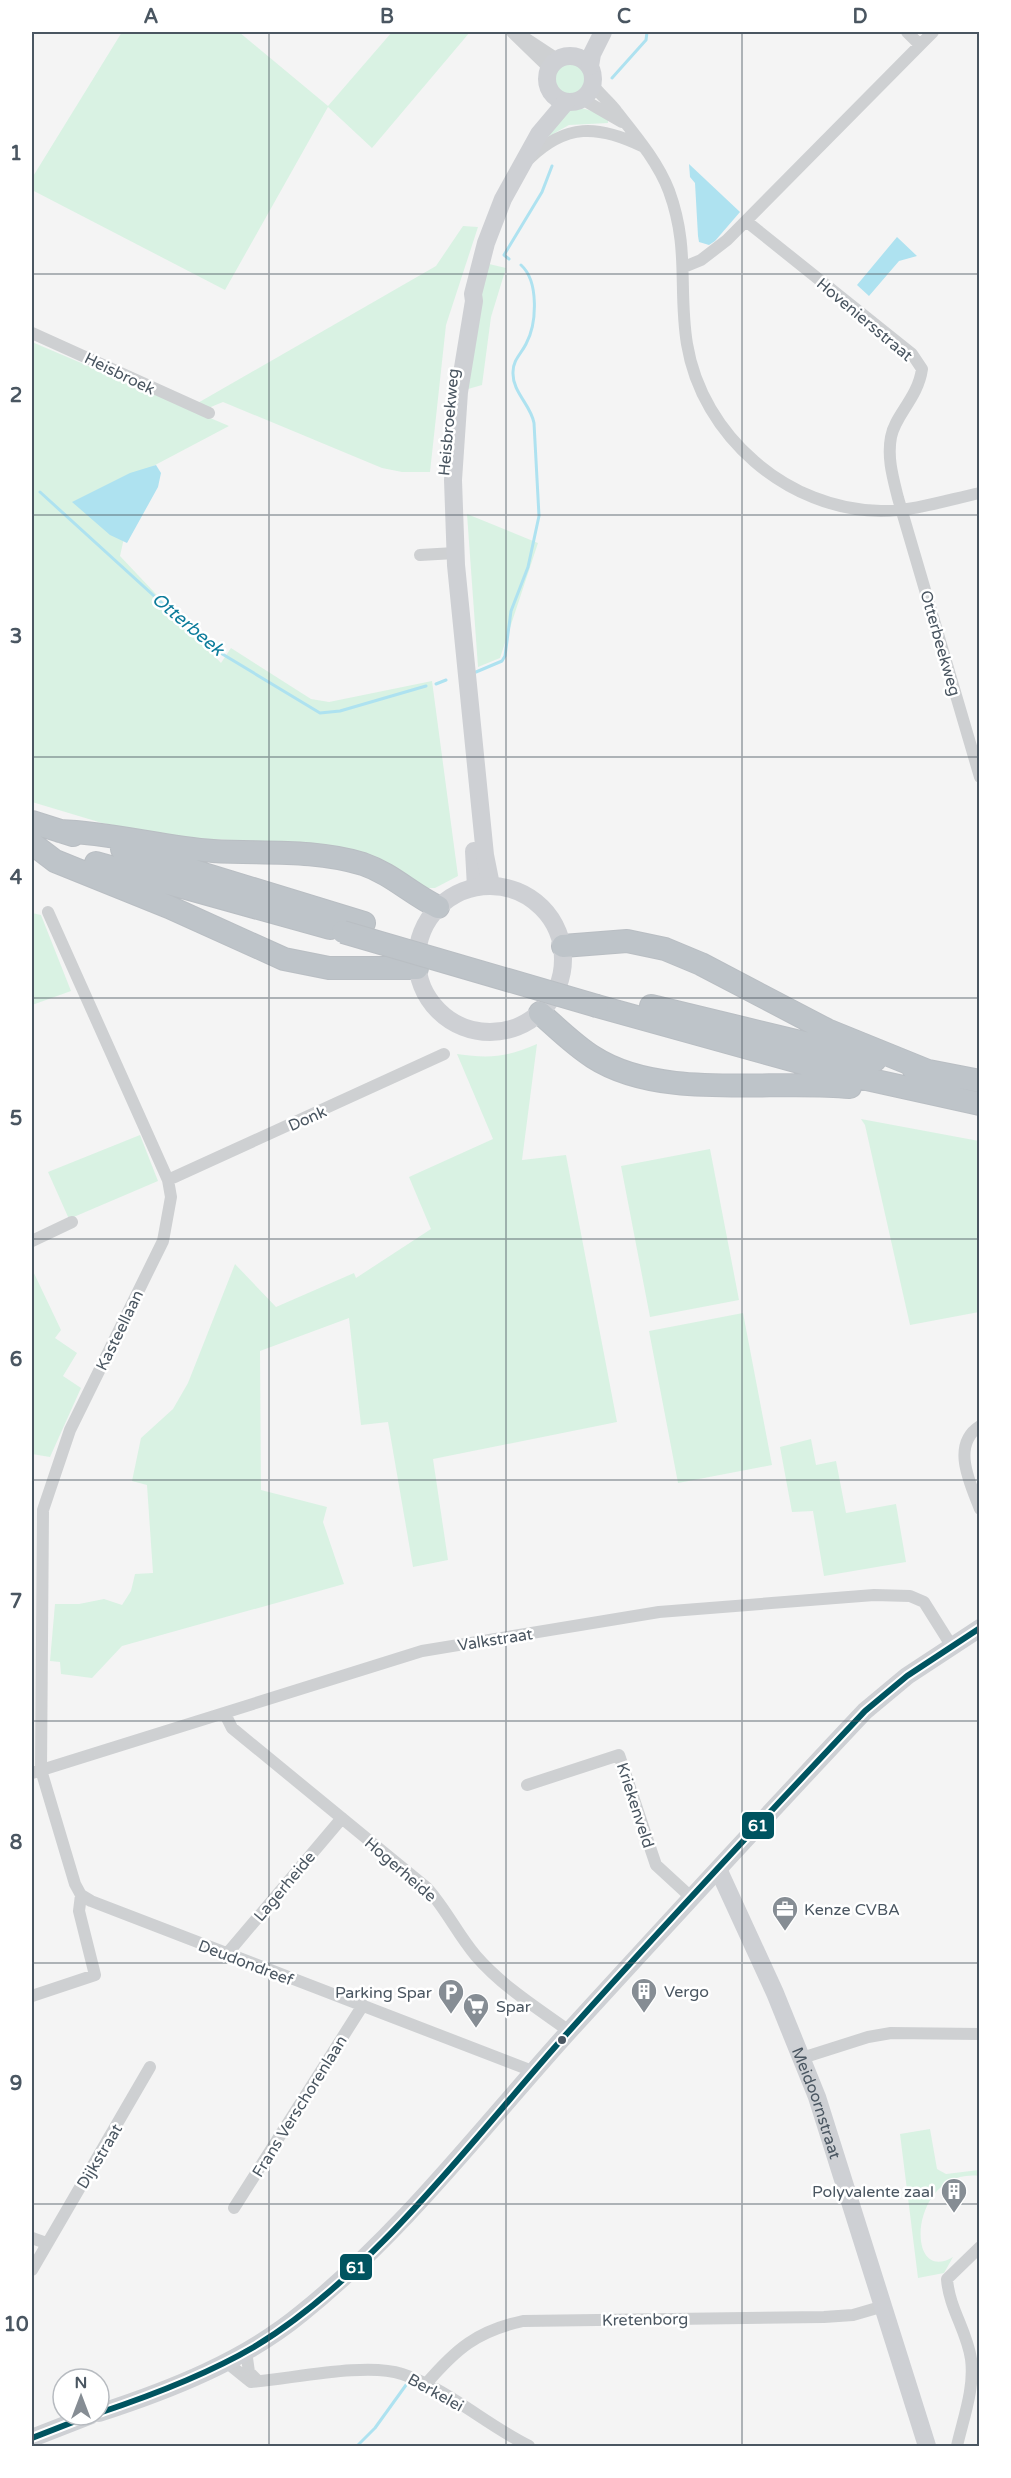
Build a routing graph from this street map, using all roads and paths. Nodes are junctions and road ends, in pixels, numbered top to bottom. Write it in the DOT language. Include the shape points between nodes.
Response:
graph roads {
  1 [pos="514,32"];
  2 [pos="592,32"];
  3 [pos="603,32"];
  4 [pos="907,32"];
  5 [pos="933,32"];
  6 [pos="920,45"];
  7 [pos="560,61"];
  8 [pos="590,66"];
  9 [pos="573,95"];
  10 [pos="625,124"];
  11 [pos="643,146"];
  12 [pos="519,169"];
  13 [pos="746,221"];
  14 [pos="684,267"];
  15 [pos="32,333"];
  16 [pos="209,413"];
  17 [pos="980,494"];
  18 [pos="901,510"];
  19 [pos="450,553"];
  20 [pos="420,555"];
  21 [pos="980,777"];
  22 [pos="32,822"];
  23 [pos="60,831"];
  24 [pos="33,844"];
  25 [pos="483,886"];
  26 [pos="438,907"];
  27 [pos="48,912"];
  28 [pos="563,946"];
  29 [pos="417,968"];
  30 [pos="600,1000"];
  31 [pos="540,1013"];
  32 [pos="444,1054"];
  33 [pos="928,1071"];
  34 [pos="980,1081"];
  35 [pos="905,1089"];
  36 [pos="980,1104"];
  37 [pos="168,1180"];
  38 [pos="72,1222"];
  39 [pos="32,1241"];
  40 [pos="980,1426"];
  41 [pos="980,1509"];
  42 [pos="980,1628"];
  43 [pos="951,1645"];
  44 [pos="225,1713"];
  45 [pos="36,1771"];
  46 [pos="527,1785"];
  47 [pos="342,1818"];
  48 [pos="719,1871"];
  49 [pos="81,1895"];
  50 [pos="693,1899"];
  51 [pos="226,1955"];
  52 [pos="32,1996"];
  53 [pos="363,2005"];
  54 [pos="569,2031"];
  55 [pos="980,2034"];
  56 [pos="802,2058"];
  57 [pos="150,2067"];
  58 [pos="535,2072"];
  59 [pos="234,2208"];
  60 [pos="32,2238"];
  61 [pos="46,2244"];
  62 [pos="980,2247"];
  63 [pos="32,2270"];
  64 [pos="884,2306"];
  65 [pos="246,2351"];
  66 [pos="225,2361"];
  67 [pos="261,2381"];
  68 [pos="426,2384"];
  69 [pos="111,2409"];
  70 [pos="60,2427"];
  71 [pos="32,2438"];
  72 [pos="530,2446"];
  73 [pos="927,2446"];
  74 [pos="957,2446"];
  1 -- 7 [label="street"];
  2 -- 7 [label="main road"];
  3 -- 8 [label="main road, Heisbroekweg"];
  4 -- 6 [label="street"];
  5 -- 6 [label="street"];
  6 -- 13 [label="street"];
  7 -- 8 [label="main road"];
  7 -- 9 [label="main road, Heisbroekweg" via="547,85"];
  8 -- 9 [label="main road, Heisbroekweg"];
  9 -- 10 [label="street"];
  9 -- 10 [label="street"];
  9 -- 12 [label="main road, Heisbroekweg" via="539,134"];
  10 -- 11 [label="street"];
  11 -- 12 [label="street" via="608,132 581,130 539,149"];
  11 -- 14 [label="street" via="669,190 681,232"];
  12 -- 19 [label="main road, Heisbroekweg" via="494,221 473,294 455,444"];
  13 -- 14 [label="street" via="714,252"];
  13 -- 18 [label="street, Hoveniersstraat" via="912,354 922,369 920,385 891,435 890,462"];
  14 -- 18 [label="street" via="687,346 704,397 729,435 762,468 810,496 859,509"];
  15 -- 16 [label="street, Heisbroek"];
  17 -- 18 [label="street"];
  18 -- 21 [label="street, Otterbeekweg"];
  19 -- 20 [label="street"];
  19 -- 25 [label="main road, Heisbroekweg" via="472,780 485,855"];
  22 -- 23 [label="highway"];
  23 -- 26 [label="highway" via="99,833 214,851 325,855 379,870"];
  23 -- 30 [label="highway"];
  24 -- 29 [label="highway" via="55,861 284,958 329,968"];
  24 -- 30 [label="highway, bridge"];
  25 -- 26 [label="main road" via="462,891"];
  25 -- 28 [label="main road" via="519,891 542,906 555,923"];
  26 -- 29 [label="main road" via="419,940"];
  27 -- 37 [label="street, Kasteellaan"];
  28 -- 31 [label="main road" via="560,981"];
  28 -- 33 [label="highway" via="627,941 665,949 827,1030"];
  29 -- 31 [label="main road" via="420,982 435,1007 468,1028 484,1032 507,1030"];
  30 -- 33 [label="highway"];
  30 -- 35 [label="highway" via="775,1057"];
  31 -- 35 [label="highway" via="593,1058 629,1074 664,1081 727,1085"];
  32 -- 37 [label="street, Donk"];
  33 -- 34 [label="highway"];
  35 -- 36 [label="highway"];
  37 -- 45 [label="street, Kasteellaan" via="171,1197 163,1241 70,1430 43,1510"];
  38 -- 39 [label="street"];
  40 -- 41 [label="street" via="968,1438 963,1460"];
  42 -- 43 [label="main road"];
  43 -- 44 [label="street, Valkstraat" via="924,1602 910,1596 874,1595 659,1611 422,1651"];
  43 -- 48 [label="main road" via="865,1711"];
  44 -- 45 [label="street, Valkstraat"];
  44 -- 47 [label="street, Hogerheide" via="232,1728"];
  45 -- 49 [label="street"];
  46 -- 50 [label="street, Kriekenveld" via="620,1755 656,1865"];
  47 -- 51 [label="street, Lagerheide"];
  47 -- 54 [label="street, Hogerheide" via="427,1888 475,1955 519,1995"];
  48 -- 50 [label="main road"];
  48 -- 56 [label="main road, Meidoornstraat"];
  49 -- 51 [label="street, Deudondreef"];
  49 -- 52 [label="street" via="79,1911 95,1975"];
  50 -- 54 [label="main road"];
  51 -- 53 [label="street, Deudondreef"];
  53 -- 58 [label="street, Deudondreef"];
  53 -- 59 [label="street, Frans Verschorenlaan"];
  54 -- 58 [label="main road"];
  55 -- 56 [label="street" via="891,2033"];
  56 -- 64 [label="main road, Meidoornstraat"];
  57 -- 61 [label="street, Dijkstraat"];
  58 -- 65 [label="main road" via="360,2262 301,2315"];
  60 -- 61 [label="street"];
  61 -- 63 [label="street, Dijkstraat"];
  62 -- 74 [label="street" via="947,2279 948,2294 971,2359 971,2385"];
  64 -- 68 [label="street, Kretenborg" via="853,2315 824,2317 523,2321 477,2336 450,2356"];
  64 -- 73 [label="main road, Meidoornstraat"];
  65 -- 66 [label="main road"];
  65 -- 67 [label="street" via="249,2372"];
  66 -- 67 [label="street" via="251,2382"];
  66 -- 69 [label="main road" via="171,2388"];
  67 -- 68 [label="street, Berkelei" via="364,2370 401,2373"];
  68 -- 72 [label="street, Berkelei"];
  70 -- 71 [label="main road"];
}
